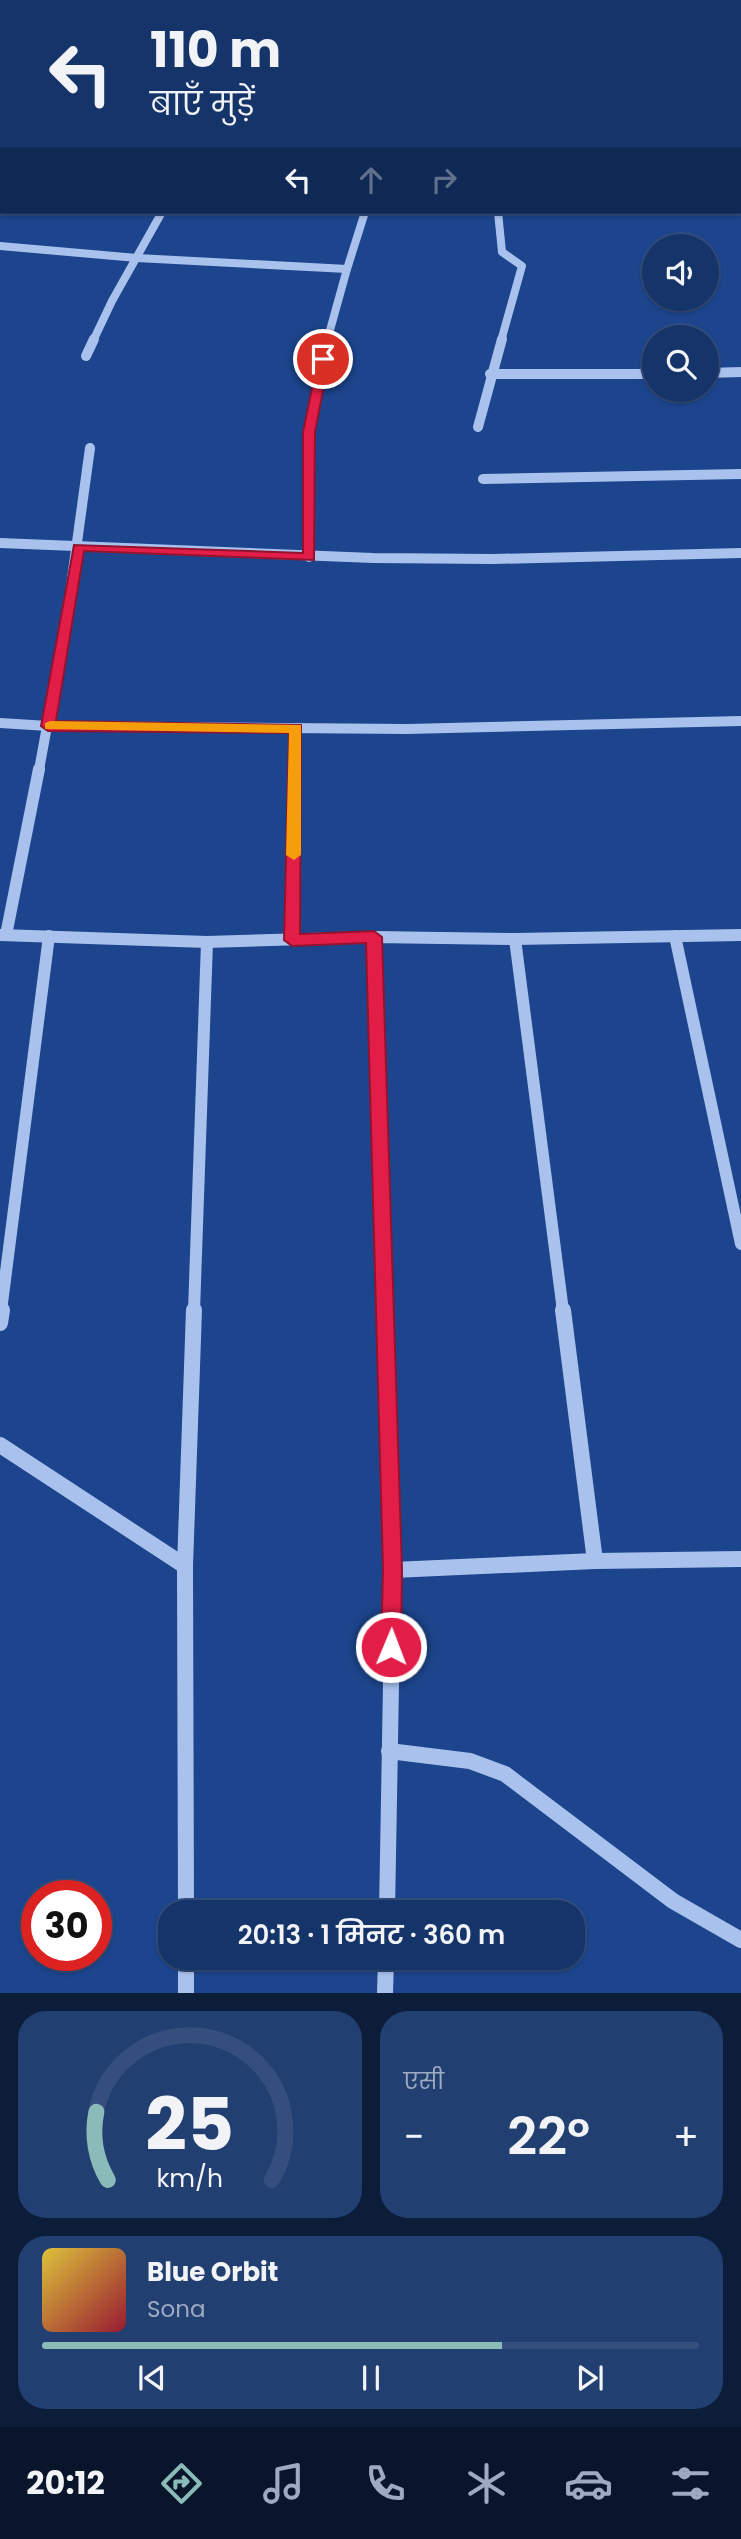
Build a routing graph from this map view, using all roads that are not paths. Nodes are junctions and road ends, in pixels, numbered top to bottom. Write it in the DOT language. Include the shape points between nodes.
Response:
graph roads {
  1 [pos="161,214"];
  2 [pos="364,214"];
  3 [pos="498,214"];
  4 [pos="0,246"];
  5 [pos="137,257"];
  6 [pos="348,269"];
  7 [pos="86,356"];
  8 [pos="741,372"];
  9 [pos="719,373"];
  10 [pos="490,374"];
  11 [pos="642,374"];
  12 [pos="478,427"];
  13 [pos="90,448"];
  14 [pos="741,474"];
  15 [pos="484,479"];
  16 [pos="0,543"];
  17 [pos="79,547"];
  18 [pos="741,553"];
  19 [pos="309,557"];
  20 [pos="741,721"];
  21 [pos="0,723"];
  22 [pos="48,726"];
  23 [pos="296,728"];
  24 [pos="3,935"];
  25 [pos="741,935"];
  26 [pos="49,936"];
  27 [pos="676,936"];
  28 [pos="374,937"];
  29 [pos="516,939"];
  30 [pos="292,940"];
  31 [pos="207,942"];
  32 [pos="741,1244"];
  33 [pos="0,1323"];
  34 [pos="0,1444"];
  35 [pos="741,1559"];
  36 [pos="595,1561"];
  37 [pos="185,1566"];
  38 [pos="393,1570"];
  39 [pos="389,1751"];
  40 [pos="186,1900"];
  41 [pos="387,1900"];
  42 [pos="741,1940"];
  43 [pos="186,1970"];
  44 [pos="386,1970"];
  45 [pos="187,1993"];
  46 [pos="385,1993"];
  1 -- 5 [label="street"];
  2 -- 6 [label="street"];
  3 -- 10 [label="street" via="502,252 522,266"];
  4 -- 5 [label="street"];
  5 -- 6 [label="street"];
  5 -- 7 [label="street"];
  6 -- 19 [label="street" via="328,335 309,432"];
  8 -- 9 [label="street"];
  10 -- 11 [label="street"];
  10 -- 12 [label="street"];
  13 -- 17 [label="street"];
  14 -- 15 [label="street"];
  16 -- 17 [label="street"];
  17 -- 19 [label="street"];
  17 -- 22 [label="street"];
  18 -- 19 [label="street" via="493,559"];
  20 -- 23 [label="street"];
  21 -- 22 [label="street"];
  22 -- 23 [label="street"];
  22 -- 24 [label="street"];
  23 -- 30 [label="street"];
  24 -- 26 [label="street"];
  25 -- 27 [label="street"];
  26 -- 31 [label="street"];
  26 -- 33 [label="street"];
  27 -- 29 [label="street"];
  27 -- 32 [label="street"];
  28 -- 29 [label="street"];
  28 -- 30 [label="street"];
  28 -- 38 [label="street"];
  29 -- 36 [label="street"];
  30 -- 31 [label="street"];
  31 -- 37 [label="street"];
  34 -- 37 [label="street"];
  35 -- 36 [label="street"];
  36 -- 38 [label="street"];
  37 -- 40 [label="street"];
  38 -- 39 [label="street"];
  39 -- 41 [label="street"];
  39 -- 42 [label="street" via="493,1769 525,1788 650,1886"];
  43 -- 45 [label="street"];
  44 -- 46 [label="street"];
}
